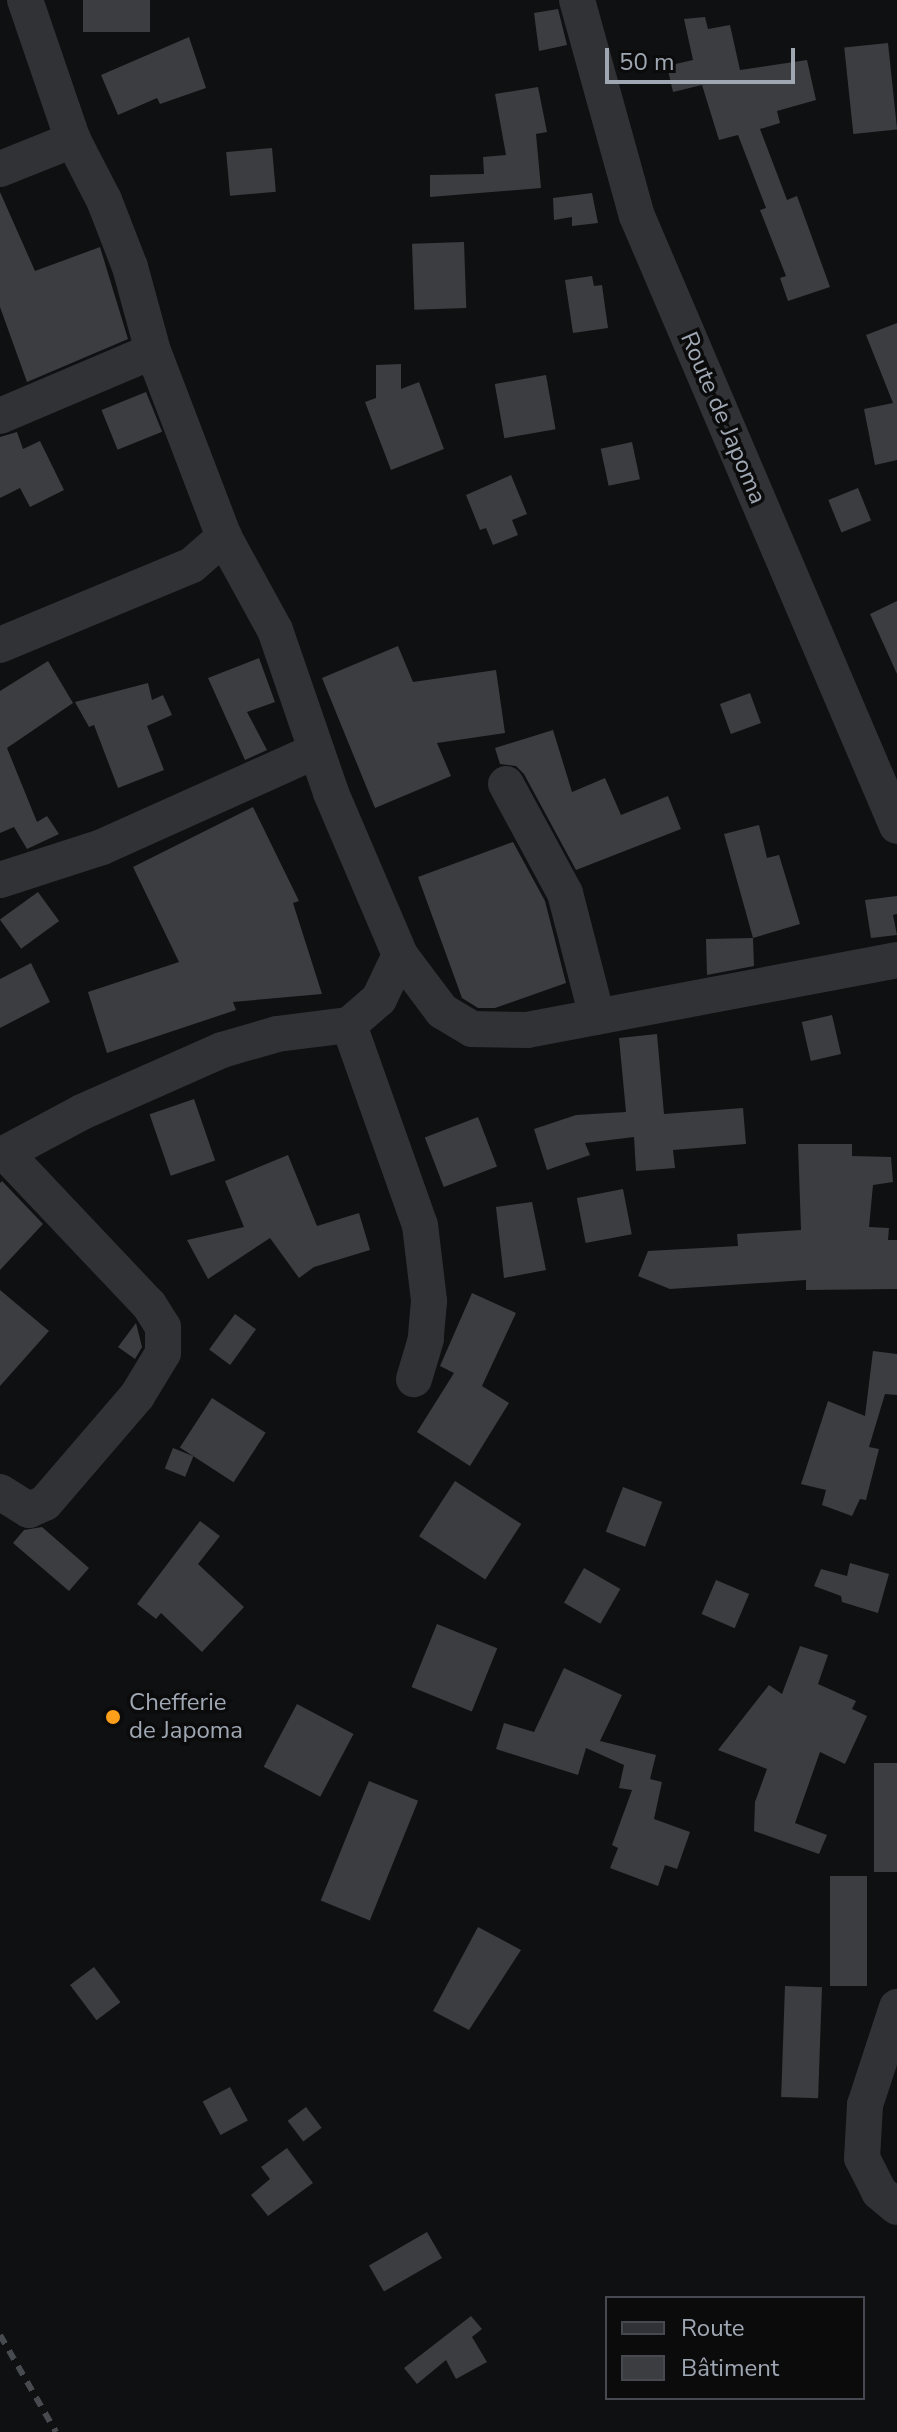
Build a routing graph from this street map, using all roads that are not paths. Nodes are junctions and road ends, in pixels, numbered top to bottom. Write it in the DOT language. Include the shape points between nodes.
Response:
graph roads {
  1 [pos="25,0"];
  2 [pos="577,0"];
  3 [pos="73,140"];
  4 [pos="0,169"];
  5 [pos="153,351"];
  6 [pos="0,416"];
  7 [pos="224,537"];
  8 [pos="0,645"];
  9 [pos="316,751"];
  10 [pos="506,784"];
  11 [pos="897,826"];
  12 [pos="0,880"];
  13 [pos="400,955"];
  14 [pos="897,960"];
  15 [pos="597,1017"];
  16 [pos="349,1025"];
  17 [pos="3,1155"];
  18 [pos="414,1379"];
  19 [pos="0,1492"];
  20 [pos="897,2007"];
  21 [pos="897,2207"];
  1 -- 3 [label="street"];
  2 -- 11 [label="street, Route de Japoma" via="637,216"];
  3 -- 4 [label="street"];
  3 -- 5 [label="street" via="104,200"];
  5 -- 6 [label="street"];
  5 -- 7 [label="street"];
  7 -- 8 [label="street" via="192,565"];
  7 -- 9 [label="street" via="275,630"];
  9 -- 12 [label="street" via="102,847"];
  9 -- 13 [label="street"];
  10 -- 15 [label="street" via="565,893"];
  13 -- 15 [label="street" via="442,1011 472,1029 527,1030"];
  13 -- 16 [label="street" via="379,999"];
  14 -- 15 [label="street"];
  16 -- 17 [label="street" via="277,1034 222,1050 82,1112"];
  16 -- 18 [label="street" via="420,1225 429,1301 426,1339"];
  17 -- 19 [label="street" via="149,1305 163,1327 163,1353 137,1396 45,1503 29,1510"];
  20 -- 21 [label="street" via="865,2105 862,2158 879,2192"];
}
